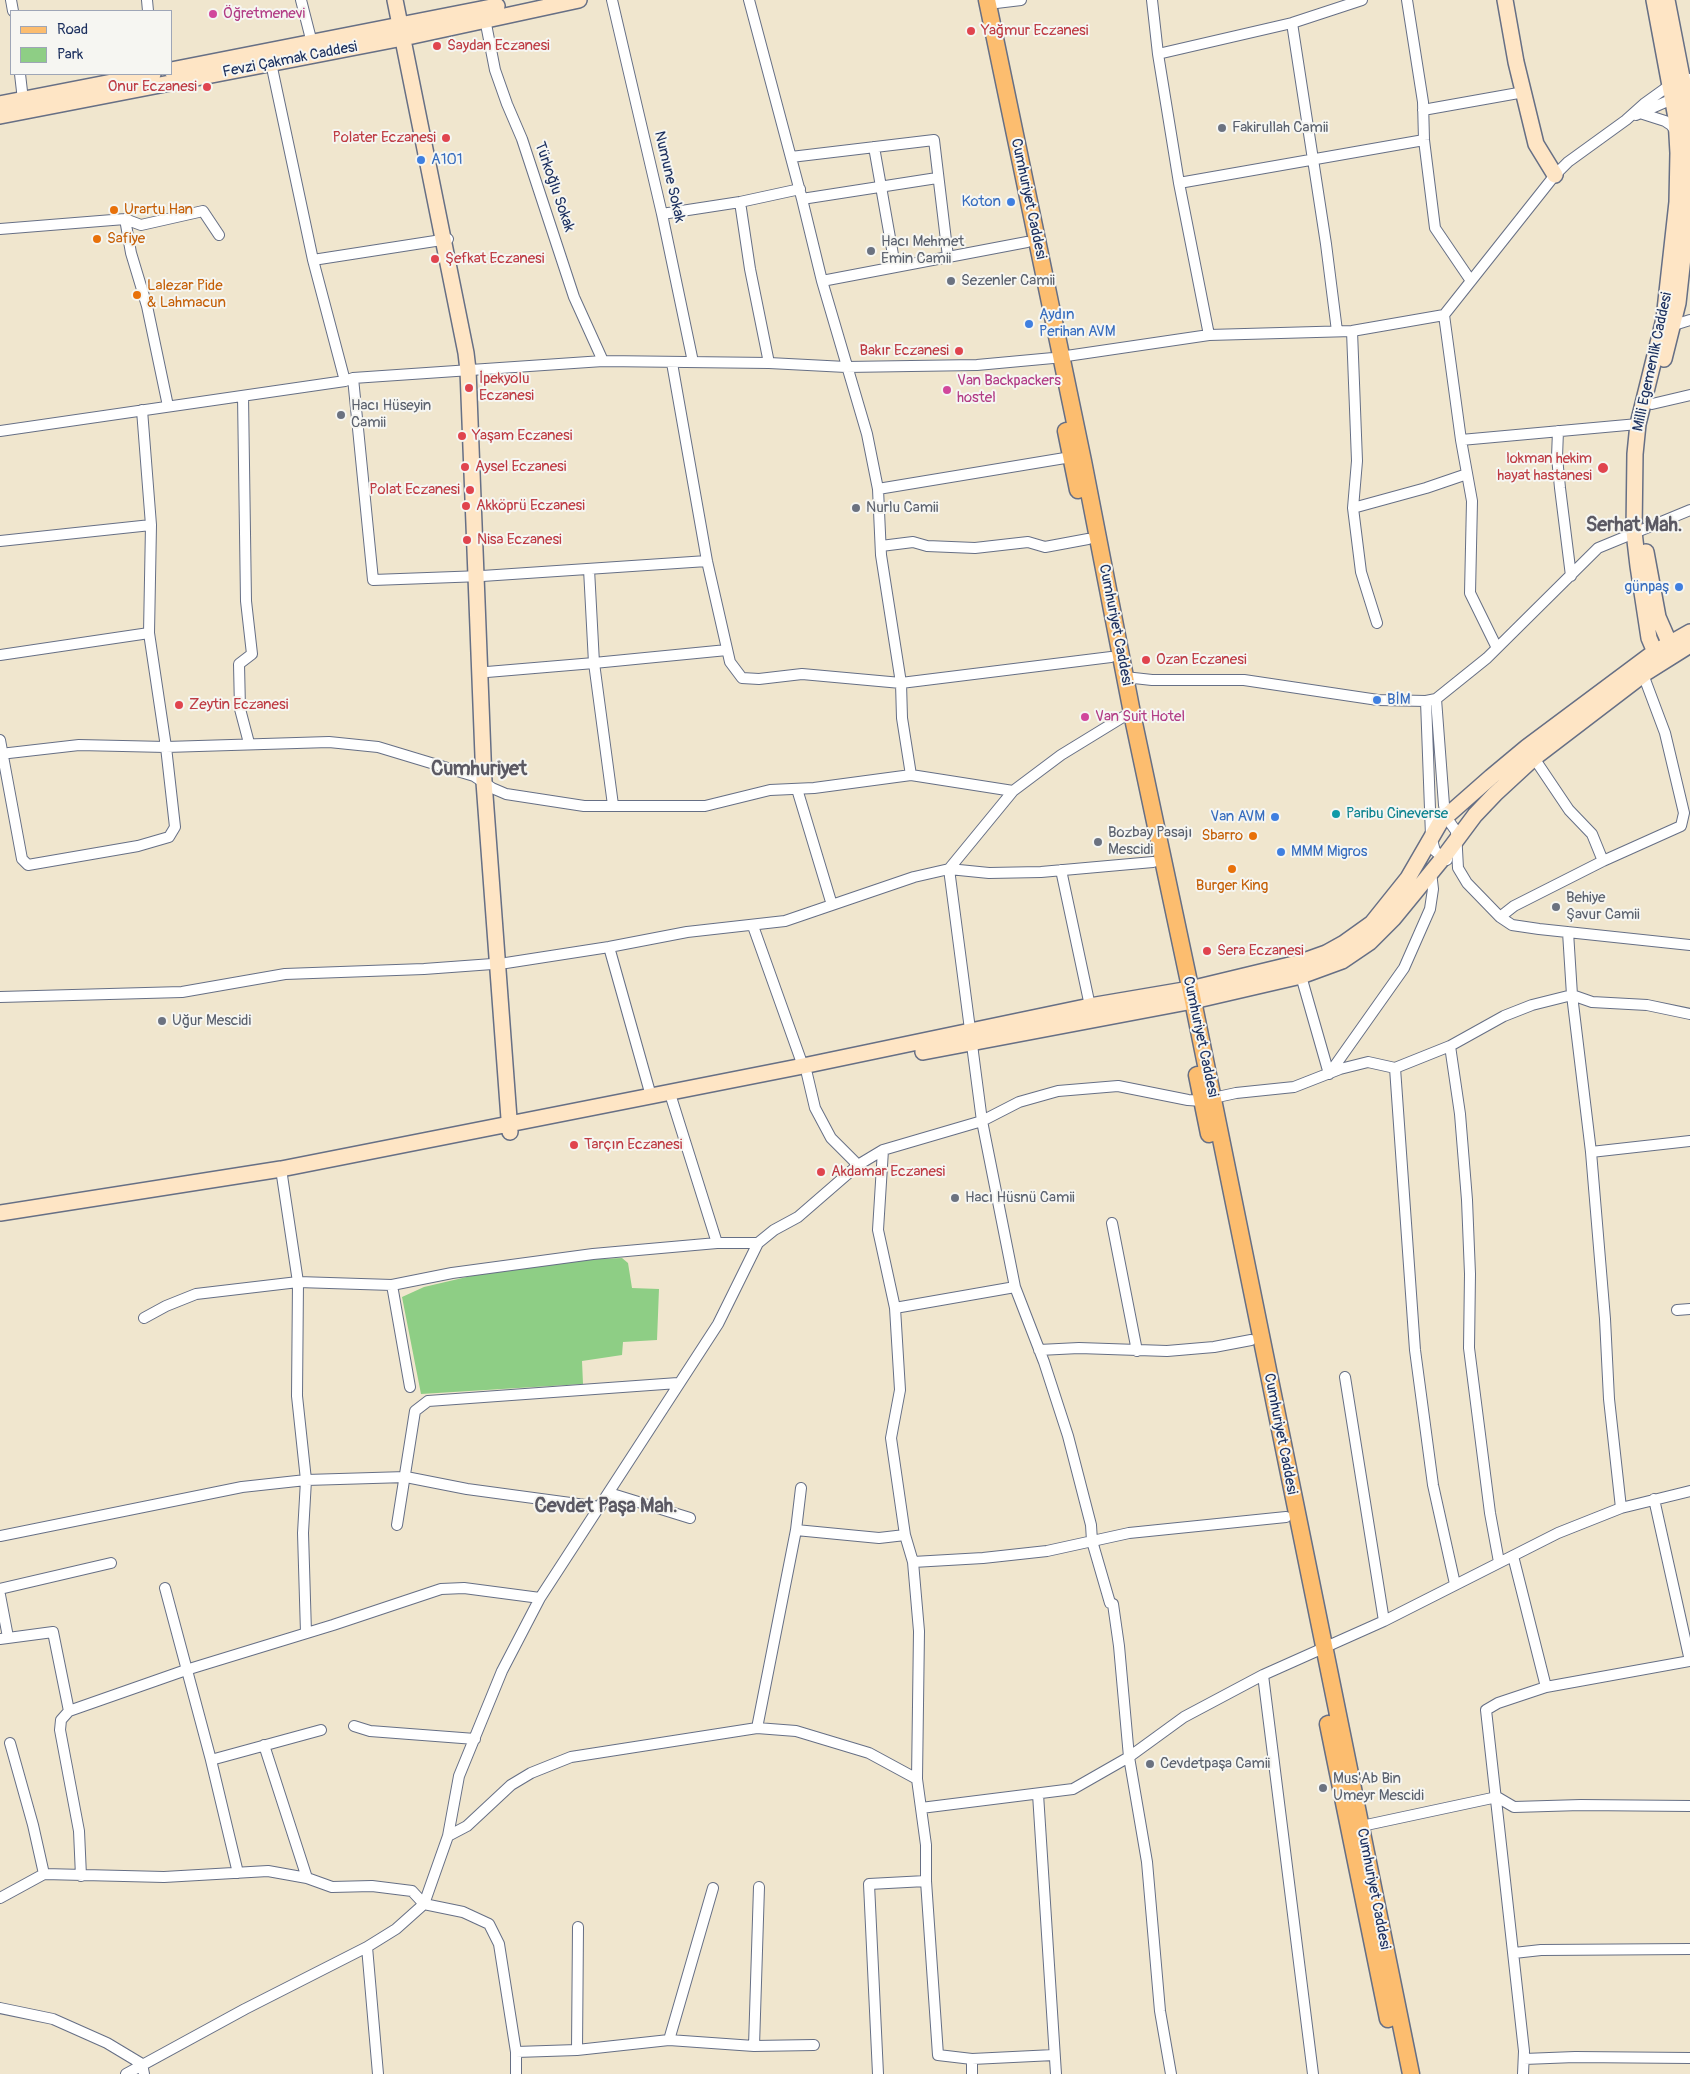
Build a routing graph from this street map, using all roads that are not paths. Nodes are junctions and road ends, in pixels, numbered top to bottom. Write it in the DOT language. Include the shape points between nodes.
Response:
graph roads {
  1 [pos="300,0"];
  2 [pos="397,0"];
  3 [pos="528,0"];
  4 [pos="579,0"];
  5 [pos="612,0"];
  6 [pos="749,0"];
  7 [pos="1022,0"];
  8 [pos="1152,0"];
  9 [pos="1362,0"];
  10 [pos="1407,0"];
  11 [pos="1505,0"];
  12 [pos="1654,0"];
  13 [pos="1667,0"];
  14 [pos="984,1"];
  15 [pos="485,19"];
  16 [pos="1292,22"];
  17 [pos="404,31"];
  18 [pos="312,43"];
  19 [pos="1158,54"];
  20 [pos="271,63"];
  21 [pos="172,70"];
  22 [pos="20,75"];
  23 [pos="148,75"];
  24 [pos="1682,87"];
  25 [pos="1524,92"];
  26 [pos="23,100"];
  27 [pos="0,104"];
  28 [pos="1423,110"];
  29 [pos="1640,113"];
  30 [pos="0,116"];
  31 [pos="1626,120"];
  32 [pos="1678,134"];
  33 [pos="1424,140"];
  34 [pos="874,147"];
  35 [pos="791,157"];
  36 [pos="1313,159"];
  37 [pos="1555,175"];
  38 [pos="937,178"];
  39 [pos="1179,184"];
  40 [pos="881,186"];
  41 [pos="1690,193"];
  42 [pos="801,194"];
  43 [pos="740,202"];
  44 [pos="662,214"];
  45 [pos="125,219"];
  46 [pos="0,229"];
  47 [pos="219,235"];
  48 [pos="446,239"];
  49 [pos="1027,242"];
  50 [pos="948,257"];
  51 [pos="313,260"];
  52 [pos="895,266"];
  53 [pos="822,281"];
  54 [pos="1471,282"];
  55 [pos="1444,315"];
  56 [pos="1690,320"];
  57 [pos="1674,325"];
  58 [pos="1337,331"];
  59 [pos="1352,331"];
  60 [pos="1209,335"];
  61 [pos="1058,358"];
  62 [pos="602,361"];
  63 [pos="693,362"];
  64 [pos="672,363"];
  65 [pos="769,363"];
  66 [pos="846,367"];
  67 [pos="472,370"];
  68 [pos="349,380"];
  69 [pos="1690,395"];
  70 [pos="243,396"];
  71 [pos="1652,404"];
  72 [pos="168,406"];
  73 [pos="142,410"];
  74 [pos="1638,424"];
  75 [pos="0,431"];
  76 [pos="1558,431"];
  77 [pos="1461,440"];
  78 [pos="1071,458"];
  79 [pos="1467,474"];
  80 [pos="878,489"];
  81 [pos="1353,508"];
  82 [pos="1690,510"];
  83 [pos="151,525"];
  84 [pos="1639,530"];
  85 [pos="1088,539"];
  86 [pos="0,541"];
  87 [pos="881,546"];
  88 [pos="707,561"];
  89 [pos="589,569"];
  90 [pos="479,576"];
  91 [pos="1571,576"];
  92 [pos="1377,623"];
  93 [pos="1690,632"];
  94 [pos="149,633"];
  95 [pos="1690,645"];
  96 [pos="1497,648"];
  97 [pos="1671,648"];
  98 [pos="726,650"];
  99 [pos="0,655"];
  100 [pos="1111,656"];
  101 [pos="1656,658"];
  102 [pos="594,663"];
  103 [pos="1641,669"];
  104 [pos="487,672"];
  105 [pos="1125,677"];
  106 [pos="900,683"];
  107 [pos="1431,700"];
  108 [pos="1123,717"];
  109 [pos="0,740"];
  110 [pos="249,743"];
  111 [pos="166,747"];
  112 [pos="2,754"];
  113 [pos="1534,758"];
  114 [pos="911,775"];
  115 [pos="488,785"];
  116 [pos="797,788"];
  117 [pos="1013,791"];
  118 [pos="613,805"];
  119 [pos="1686,805"];
  120 [pos="1446,817"];
  121 [pos="1431,836"];
  122 [pos="1457,839"];
  123 [pos="1443,858"];
  124 [pos="1603,861"];
  125 [pos="1153,862"];
  126 [pos="1458,868"];
  127 [pos="949,869"];
  128 [pos="1060,870"];
  129 [pos="1430,872"];
  130 [pos="832,905"];
  131 [pos="1500,917"];
  132 [pos="753,926"];
  133 [pos="1568,932"];
  134 [pos="1690,945"];
  135 [pos="609,947"];
  136 [pos="502,963"];
  137 [pos="1301,976"];
  138 [pos="1572,995"];
  139 [pos="1187,996"];
  140 [pos="0,997"];
  141 [pos="1090,1006"];
  142 [pos="1690,1014"];
  143 [pos="971,1037"];
  144 [pos="1450,1046"];
  145 [pos="1395,1068"];
  146 [pos="805,1070"];
  147 [pos="1329,1074"];
  148 [pos="651,1096"];
  149 [pos="672,1100"];
  150 [pos="1207,1100"];
  151 [pos="982,1121"];
  152 [pos="514,1126"];
  153 [pos="1690,1141"];
  154 [pos="883,1150"];
  155 [pos="1591,1152"];
  156 [pos="858,1165"];
  157 [pos="282,1173"];
  158 [pos="0,1213"];
  159 [pos="0,1223"];
  160 [pos="1112,1223"];
  161 [pos="717,1242"];
  162 [pos="758,1243"];
  163 [pos="298,1282"];
  164 [pos="392,1285"];
  165 [pos="1015,1287"];
  166 [pos="895,1308"];
  167 [pos="1690,1308"];
  168 [pos="1677,1310"];
  169 [pos="144,1318"];
  170 [pos="1251,1340"];
  171 [pos="1039,1350"];
  172 [pos="1137,1351"];
  173 [pos="1345,1377"];
  174 [pos="678,1383"];
  175 [pos="410,1387"];
  176 [pos="406,1477"];
  177 [pos="306,1480"];
  178 [pos="801,1488"];
  179 [pos="1690,1491"];
  180 [pos="609,1493"];
  181 [pos="1654,1499"];
  182 [pos="600,1507"];
  183 [pos="1621,1508"];
  184 [pos="1286,1517"];
  185 [pos="690,1518"];
  186 [pos="397,1525"];
  187 [pos="796,1530"];
  188 [pos="905,1535"];
  189 [pos="0,1536"];
  190 [pos="1092,1541"];
  191 [pos="1513,1556"];
  192 [pos="913,1562"];
  193 [pos="1499,1562"];
  194 [pos="110,1563"];
  195 [pos="1455,1584"];
  196 [pos="165,1588"];
  197 [pos="0,1589"];
  198 [pos="0,1594"];
  199 [pos="540,1598"];
  200 [pos="1384,1621"];
  201 [pos="306,1633"];
  202 [pos="4,1638"];
  203 [pos="1318,1651"];
  204 [pos="1690,1661"];
  205 [pos="186,1670"];
  206 [pos="1263,1675"];
  207 [pos="1546,1687"];
  208 [pos="69,1711"];
  209 [pos="354,1726"];
  210 [pos="757,1728"];
  211 [pos="320,1730"];
  212 [pos="475,1739"];
  213 [pos="10,1742"];
  214 [pos="264,1745"];
  215 [pos="1129,1757"];
  216 [pos="211,1760"];
  217 [pos="917,1779"];
  218 [pos="1038,1794"];
  219 [pos="1497,1797"];
  220 [pos="1690,1806"];
  221 [pos="922,1808"];
  222 [pos="1355,1828"];
  223 [pos="448,1836"];
  224 [pos="238,1873"];
  225 [pos="44,1874"];
  226 [pos="81,1876"];
  227 [pos="307,1878"];
  228 [pos="926,1881"];
  229 [pos="759,1887"];
  230 [pos="713,1888"];
  231 [pos="0,1898"];
  232 [pos="424,1904"];
  233 [pos="578,1927"];
  234 [pos="367,1947"];
  235 [pos="1690,1949"];
  236 [pos="1514,1953"];
  237 [pos="0,2008"];
  238 [pos="669,2040"];
  239 [pos="814,2045"];
  240 [pos="754,2046"];
  241 [pos="577,2050"];
  242 [pos="516,2052"];
  243 [pos="1054,2055"];
  244 [pos="1690,2058"];
  245 [pos="972,2059"];
  246 [pos="1524,2059"];
  247 [pos="143,2069"];
  248 [pos="126,2074"];
  249 [pos="378,2074"];
  250 [pos="516,2074"];
  251 [pos="878,2074"];
  252 [pos="972,2074"];
  253 [pos="1056,2074"];
  254 [pos="1171,2074"];
  255 [pos="1313,2074"];
  256 [pos="1399,2074"];
  257 [pos="1411,2074"];
  258 [pos="1523,2074"];
  1 -- 18 [label="street"];
  2 -- 17 [label="street"];
  3 -- 17 [label="street"];
  4 -- 15 [label="street, Fevzi Çakmak Caddesi"];
  5 -- 44 [label="street, Numune Sokak"];
  6 -- 35 [label="street"];
  7 -- 14 [label="street"];
  8 -- 19 [label="street"];
  9 -- 16 [label="street"];
  10 -- 28 [label="street"];
  11 -- 25 [label="street"];
  12 -- 24 [label="street, Milli Egemenlik Caddesi"];
  13 -- 24 [label="street, Milli Egemenlik Caddesi"];
  14 -- 49 [label="main road, Cumhuriyet Caddesi"];
  14 -- 61 [label="main road, Cumhuriyet Caddesi"];
  15 -- 17 [label="street, Fevzi Çakmak Caddesi"];
  15 -- 62 [label="street, Türkoğlu Sokak" via="495,70 522,139 574,296"];
  16 -- 19 [label="street"];
  16 -- 36 [label="street"];
  17 -- 18 [label="street"];
  17 -- 20 [label="street, Fevzi Çakmak Caddesi"];
  17 -- 48 [label="street"];
  18 -- 21 [label="street"];
  19 -- 39 [label="street"];
  20 -- 30 [label="street, Fevzi Çakmak Caddesi"];
  20 -- 51 [label="street"];
  22 -- 26 [label="street"];
  23 -- 26 [label="street"];
  24 -- 29 [label="street"];
  24 -- 31 [label="street" via="1645,103"];
  24 -- 32 [label="street, Milli Egemenlik Caddesi"];
  24 -- 41 [label="street, Milli Egemenlik Caddesi" via="1688,108"];
  25 -- 28 [label="street"];
  25 -- 37 [label="street" via="1536,144"];
  26 -- 27 [label="street"];
  28 -- 33 [label="street"];
  29 -- 31 [label="street"];
  29 -- 32 [label="street" via="1665,121"];
  31 -- 37 [label="street"];
  32 -- 74 [label="street, Milli Egemenlik Caddesi" via="1677,202 1665,310"];
  33 -- 36 [label="street"];
  33 -- 54 [label="street" via="1435,228"];
  34 -- 35 [label="street"];
  34 -- 38 [label="street" via="934,140"];
  34 -- 40 [label="street"];
  35 -- 42 [label="street"];
  36 -- 39 [label="street"];
  36 -- 58 [label="street"];
  37 -- 54 [label="street"];
  38 -- 40 [label="street"];
  38 -- 50 [label="street"];
  39 -- 60 [label="street"];
  40 -- 42 [label="street"];
  40 -- 52 [label="street"];
  41 -- 57 [label="street, Milli Egemenlik Caddesi"];
  42 -- 43 [label="street"];
  42 -- 53 [label="street"];
  43 -- 44 [label="street"];
  43 -- 65 [label="street"];
  44 -- 63 [label="street, Numune Sokak"];
  45 -- 46 [label="street"];
  45 -- 47 [label="street" via="141,225 203,211"];
  45 -- 72 [label="street"];
  48 -- 51 [label="street"];
  48 -- 67 [label="street" via="466,353"];
  49 -- 50 [label="street"];
  49 -- 61 [label="main road, Cumhuriyet Caddesi"];
  50 -- 52 [label="street"];
  51 -- 68 [label="street"];
  52 -- 53 [label="street"];
  53 -- 66 [label="street"];
  54 -- 55 [label="street"];
  55 -- 59 [label="street"];
  55 -- 77 [label="street"];
  56 -- 57 [label="street"];
  57 -- 71 [label="street, Milli Egemenlik Caddesi"];
  58 -- 59 [label="street"];
  58 -- 60 [label="street"];
  59 -- 81 [label="street" via="1357,461"];
  60 -- 61 [label="street"];
  61 -- 66 [label="street" via="977,365"];
  61 -- 78 [label="main road, Cumhuriyet Caddesi"];
  61 -- 105 [label="main road, Cumhuriyet Caddesi"];
  62 -- 64 [label="street"];
  62 -- 67 [label="street"];
  63 -- 64 [label="street"];
  63 -- 65 [label="street"];
  64 -- 88 [label="street"];
  65 -- 66 [label="street"];
  66 -- 80 [label="street" via="867,434"];
  67 -- 68 [label="street"];
  67 -- 90 [label="street"];
  68 -- 70 [label="street"];
  68 -- 90 [label="street" via="373,580"];
  69 -- 71 [label="street"];
  70 -- 72 [label="street"];
  70 -- 110 [label="street" via="246,601 252,654 239,664 240,709"];
  71 -- 84 [label="street, Milli Egemenlik Caddesi" via="1644,453"];
  72 -- 73 [label="street"];
  73 -- 75 [label="street"];
  73 -- 83 [label="street"];
  74 -- 76 [label="street"];
  74 -- 84 [label="street, Milli Egemenlik Caddesi" via="1635,454"];
  76 -- 77 [label="street"];
  76 -- 91 [label="street" via="1559,481"];
  77 -- 79 [label="street"];
  78 -- 80 [label="street"];
  78 -- 85 [label="main road, Cumhuriyet Caddesi"];
  79 -- 81 [label="street"];
  79 -- 96 [label="street" via="1472,501 1470,593"];
  80 -- 87 [label="street"];
  81 -- 92 [label="street" via="1361,572"];
  82 -- 84 [label="street"];
  83 -- 86 [label="street"];
  83 -- 94 [label="street"];
  84 -- 91 [label="street" via="1598,548"];
  84 -- 97 [label="street, Milli Egemenlik Caddesi" via="1658,617"];
  84 -- 101 [label="street, Milli Egemenlik Caddesi" via="1646,620"];
  85 -- 87 [label="street" via="1045,547 1028,542 975,548 927,546 913,542"];
  85 -- 100 [label="main road, Cumhuriyet Caddesi"];
  87 -- 106 [label="street"];
  88 -- 89 [label="street"];
  88 -- 98 [label="street"];
  89 -- 90 [label="street"];
  89 -- 102 [label="street"];
  90 -- 104 [label="street"];
  90 -- 115 [label="street"];
  91 -- 96 [label="street"];
  93 -- 97 [label="street"];
  94 -- 99 [label="street"];
  94 -- 111 [label="street"];
  95 -- 97 [label="street"];
  96 -- 107 [label="street"];
  97 -- 101 [label="street"];
  98 -- 102 [label="street"];
  98 -- 106 [label="street" via="742,678 802,674"];
  100 -- 106 [label="street"];
  100 -- 108 [label="main road, Cumhuriyet Caddesi"];
  101 -- 103 [label="street"];
  102 -- 104 [label="street"];
  102 -- 118 [label="street"];
  103 -- 113 [label="street"];
  103 -- 119 [label="street" via="1665,733"];
  103 -- 120 [label="street" via="1526,747"];
  104 -- 115 [label="street"];
  105 -- 107 [label="street" via="1244,680 1378,700"];
  105 -- 139 [label="main road, Cumhuriyet Caddesi"];
  106 -- 114 [label="street"];
  107 -- 120 [label="street"];
  107 -- 121 [label="street"];
  108 -- 117 [label="street" via="1061,755"];
  108 -- 125 [label="main road, Cumhuriyet Caddesi"];
  109 -- 112 [label="street"];
  110 -- 111 [label="street"];
  110 -- 115 [label="street" via="329,742 378,747 474,776"];
  111 -- 112 [label="street" via="79,745"];
  111 -- 112 [label="street" via="175,828 169,837 28,865 22,858"];
  113 -- 122 [label="street" via="1495,794"];
  113 -- 124 [label="street" via="1569,810 1592,834"];
  114 -- 116 [label="street"];
  114 -- 117 [label="street"];
  115 -- 118 [label="street" via="506,794 584,806"];
  115 -- 136 [label="street"];
  116 -- 118 [label="street" via="770,790 705,806"];
  116 -- 130 [label="street"];
  117 -- 127 [label="street"];
  119 -- 124 [label="street" via="1681,826"];
  120 -- 121 [label="street"];
  120 -- 122 [label="street" via="1452,822"];
  121 -- 123 [label="street" via="1435,851"];
  121 -- 139 [label="street" via="1419,861 1383,910 1360,933 1326,953"];
  122 -- 123 [label="street"];
  122 -- 126 [label="street"];
  123 -- 126 [label="street"];
  123 -- 129 [label="street"];
  124 -- 131 [label="street" via="1514,906"];
  125 -- 128 [label="street"];
  125 -- 139 [label="main road, Cumhuriyet Caddesi"];
  126 -- 131 [label="street" via="1467,883"];
  127 -- 128 [label="street" via="989,873"];
  127 -- 130 [label="street" via="914,877"];
  127 -- 143 [label="street"];
  128 -- 141 [label="street"];
  129 -- 137 [label="street" via="1370,942 1342,961"];
  129 -- 147 [label="street" via="1433,889 1430,909 1404,968"];
  130 -- 132 [label="street" via="785,921"];
  131 -- 133 [label="street" via="1512,925"];
  132 -- 135 [label="street" via="687,932"];
  132 -- 146 [label="street"];
  133 -- 134 [label="street"];
  133 -- 138 [label="street"];
  135 -- 136 [label="street"];
  135 -- 148 [label="street"];
  136 -- 140 [label="street" via="285,974 182,992"];
  136 -- 152 [label="street"];
  137 -- 139 [label="street"];
  137 -- 147 [label="street"];
  138 -- 142 [label="street" via="1592,1002 1647,1004"];
  138 -- 144 [label="street" via="1504,1016"];
  138 -- 155 [label="street"];
  139 -- 141 [label="street"];
  139 -- 143 [label="street"];
  139 -- 150 [label="main road, Cumhuriyet Caddesi"];
  141 -- 143 [label="street"];
  143 -- 146 [label="street"];
  143 -- 151 [label="street"];
  144 -- 145 [label="street"];
  144 -- 193 [label="street" via="1467,1200 1469,1348"];
  145 -- 147 [label="street" via="1368,1062"];
  145 -- 195 [label="street" via="1415,1350 1433,1485"];
  146 -- 148 [label="street"];
  146 -- 149 [label="street"];
  146 -- 156 [label="street" via="814,1108 831,1138"];
  147 -- 150 [label="street" via="1294,1087 1236,1093"];
  148 -- 152 [label="street"];
  149 -- 152 [label="street"];
  149 -- 161 [label="street"];
  150 -- 151 [label="street" via="1188,1100 1118,1086 1058,1091 1019,1102"];
  150 -- 170 [label="main road, Cumhuriyet Caddesi"];
  150 -- 203 [label="main road, Cumhuriyet Caddesi"];
  151 -- 154 [label="street"];
  151 -- 165 [label="street"];
  152 -- 157 [label="street"];
  153 -- 155 [label="street"];
  154 -- 156 [label="street"];
  154 -- 166 [label="street" via="878,1230"];
  155 -- 183 [label="street"];
  156 -- 162 [label="street" via="798,1217"];
  157 -- 158 [label="street"];
  157 -- 159 [label="street"];
  157 -- 163 [label="street"];
  160 -- 172 [label="street"];
  161 -- 162 [label="street"];
  161 -- 164 [label="street" via="593,1254 452,1273"];
  162 -- 174 [label="street" via="718,1324"];
  163 -- 164 [label="street"];
  163 -- 169 [label="street" via="196,1294"];
  163 -- 177 [label="street" via="297,1396"];
  164 -- 175 [label="street"];
  165 -- 166 [label="street"];
  165 -- 171 [label="street"];
  166 -- 188 [label="street" via="900,1390 891,1438"];
  167 -- 168 [label="street"];
  170 -- 172 [label="street" via="1214,1347"];
  170 -- 184 [label="main road, Cumhuriyet Caddesi"];
  171 -- 172 [label="street"];
  171 -- 190 [label="street" via="1068,1436 1091,1525"];
  173 -- 200 [label="street"];
  174 -- 176 [label="street" via="428,1401 415,1410"];
  174 -- 180 [label="street"];
  176 -- 177 [label="street"];
  176 -- 182 [label="street" via="467,1489"];
  176 -- 186 [label="street"];
  177 -- 189 [label="street" via="242,1487"];
  177 -- 201 [label="street" via="303,1533"];
  178 -- 187 [label="street"];
  179 -- 181 [label="street"];
  180 -- 182 [label="street"];
  180 -- 185 [label="street"];
  181 -- 183 [label="street"];
  181 -- 204 [label="street"];
  182 -- 199 [label="street"];
  183 -- 191 [label="street" via="1558,1532"];
  184 -- 190 [label="street" via="1129,1533"];
  184 -- 203 [label="main road, Cumhuriyet Caddesi"];
  187 -- 188 [label="street" via="879,1538"];
  187 -- 210 [label="street"];
  188 -- 192 [label="street"];
  190 -- 192 [label="street" via="1047,1551"];
  190 -- 215 [label="street" via="1110,1603 1113,1604"];
  191 -- 193 [label="street"];
  191 -- 207 [label="street"];
  192 -- 217 [label="street" via="919,1630"];
  193 -- 195 [label="street"];
  194 -- 197 [label="street"];
  195 -- 200 [label="street"];
  196 -- 205 [label="street"];
  198 -- 202 [label="street"];
  199 -- 201 [label="street" via="464,1588 441,1589"];
  199 -- 212 [label="street" via="502,1671"];
  200 -- 203 [label="street"];
  201 -- 205 [label="street"];
  202 -- 208 [label="street" via="53,1632"];
  203 -- 206 [label="street"];
  203 -- 222 [label="main road, Cumhuriyet Caddesi"];
  204 -- 207 [label="street"];
  205 -- 208 [label="street"];
  205 -- 216 [label="street"];
  206 -- 215 [label="street" via="1184,1717"];
  206 -- 255 [label="street"];
  207 -- 219 [label="street" via="1486,1710"];
  208 -- 226 [label="street" via="60,1720 60,1730 79,1831"];
  209 -- 212 [label="street" via="370,1731"];
  210 -- 217 [label="street" via="796,1730 869,1753"];
  210 -- 223 [label="street" via="572,1757 531,1773 512,1785 467,1826"];
  211 -- 214 [label="street"];
  212 -- 223 [label="street" via="459,1776"];
  213 -- 225 [label="street"];
  214 -- 216 [label="street"];
  214 -- 227 [label="street"];
  215 -- 218 [label="street" via="1073,1789"];
  215 -- 254 [label="street" via="1147,1862 1160,2011"];
  216 -- 224 [label="street"];
  217 -- 221 [label="street"];
  218 -- 221 [label="street"];
  218 -- 243 [label="street"];
  219 -- 220 [label="street" via="1514,1807 1581,1804"];
  219 -- 222 [label="street"];
  219 -- 236 [label="street"];
  221 -- 228 [label="street"];
  222 -- 256 [label="main road, Cumhuriyet Caddesi"];
  222 -- 257 [label="main road, Cumhuriyet Caddesi"];
  223 -- 232 [label="street"];
  224 -- 226 [label="street" via="164,1877"];
  224 -- 227 [label="street" via="268,1871"];
  225 -- 226 [label="street"];
  225 -- 231 [label="street"];
  227 -- 232 [label="street" via="332,1887 372,1886 412,1891"];
  228 -- 245 [label="street" via="938,2055"];
  228 -- 251 [label="street" via="869,1884"];
  229 -- 240 [label="street"];
  230 -- 238 [label="street"];
  232 -- 234 [label="street" via="396,1929"];
  232 -- 242 [label="street" via="463,1912 489,1924 499,1944"];
  233 -- 241 [label="street"];
  234 -- 247 [label="street"];
  234 -- 249 [label="street"];
  235 -- 236 [label="street"];
  236 -- 246 [label="street"];
  237 -- 247 [label="street" via="54,2019 107,2043"];
  238 -- 240 [label="street"];
  238 -- 241 [label="street"];
  239 -- 240 [label="street"];
  241 -- 242 [label="street"];
  242 -- 250 [label="street"];
  243 -- 245 [label="street"];
  243 -- 253 [label="street"];
  244 -- 246 [label="street" via="1575,2056"];
  245 -- 252 [label="street"];
  246 -- 258 [label="street"];
  247 -- 248 [label="street"];
}
